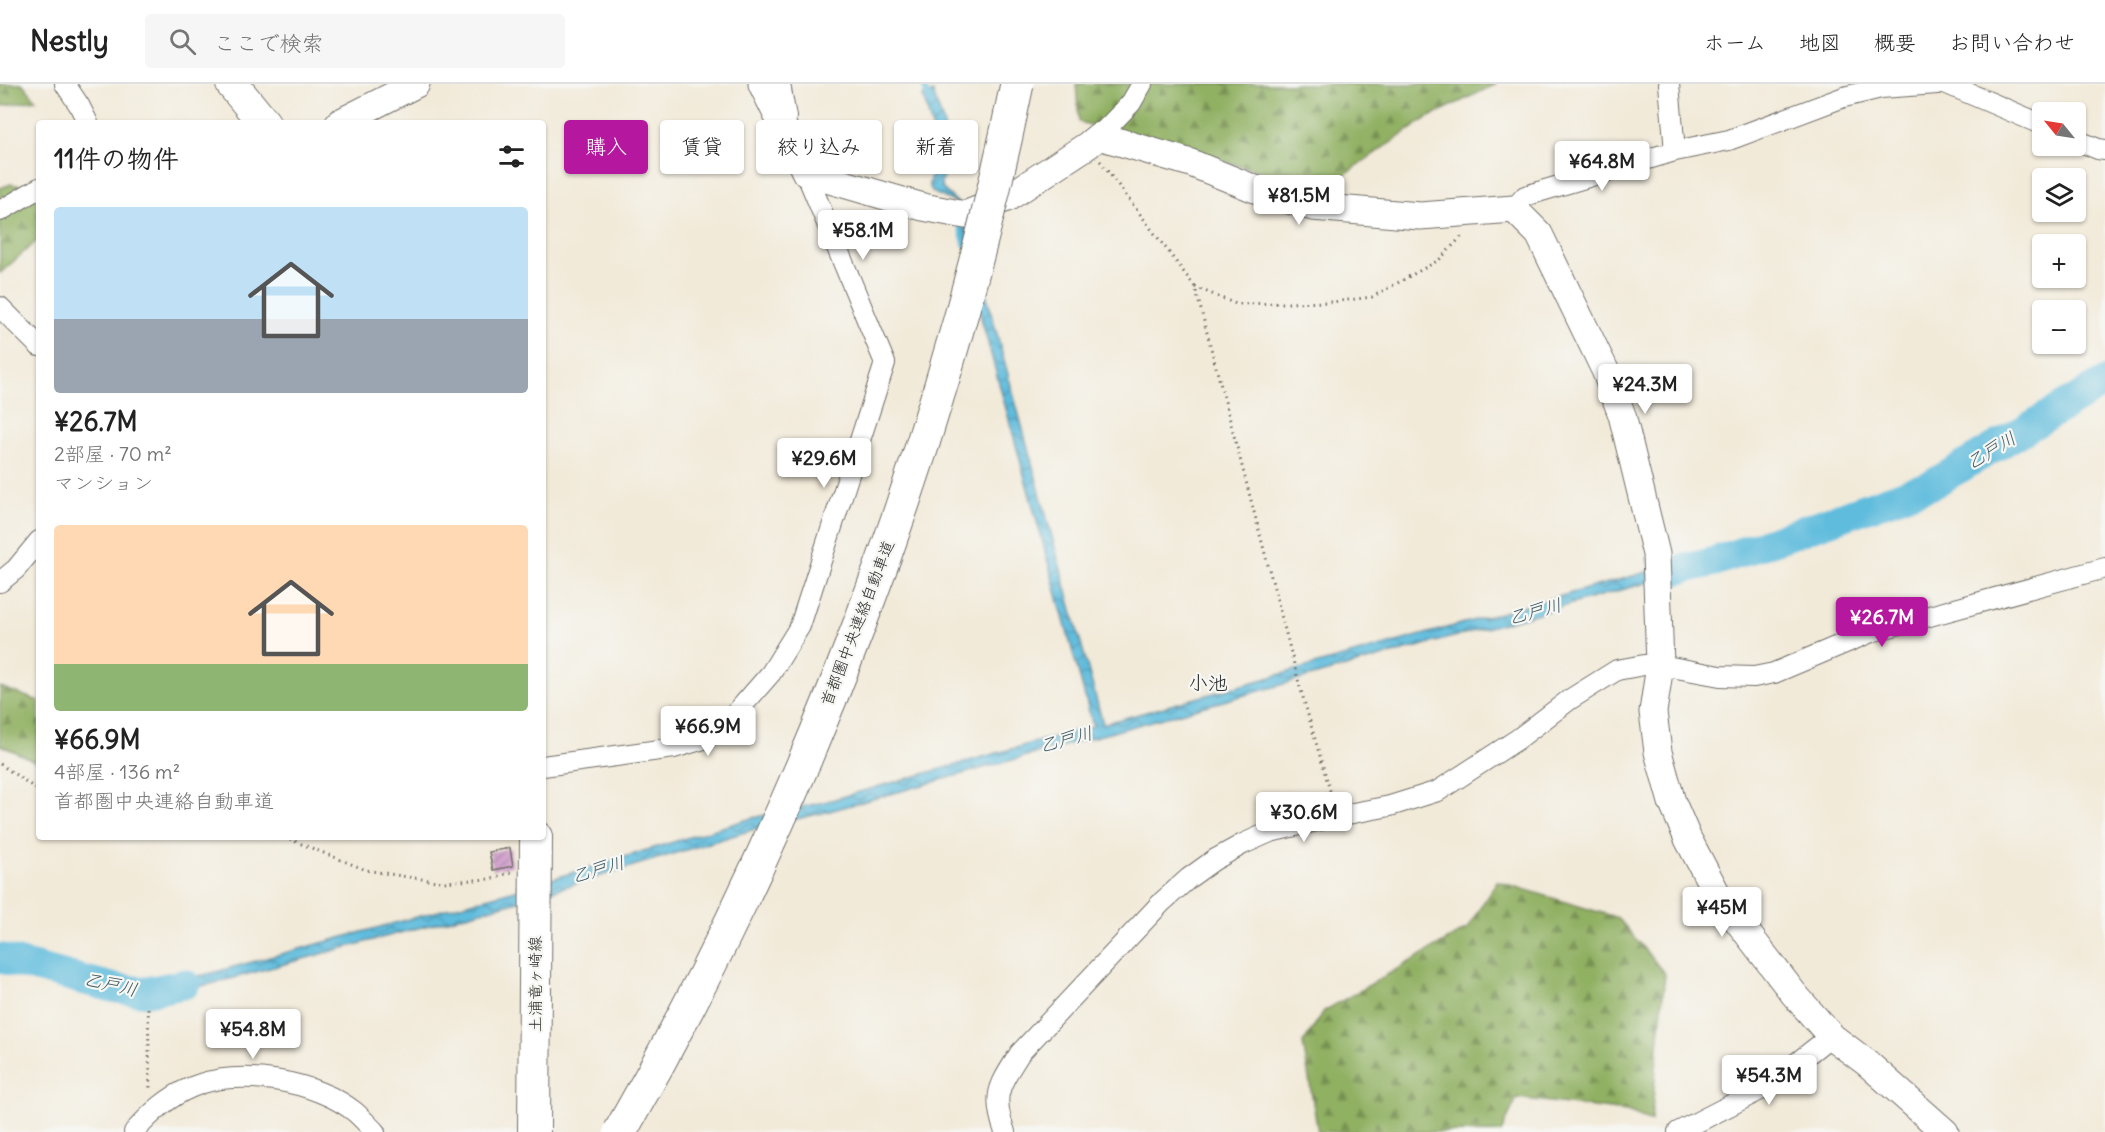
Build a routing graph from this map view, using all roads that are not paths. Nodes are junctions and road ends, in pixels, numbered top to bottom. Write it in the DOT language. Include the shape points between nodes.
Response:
graph roads {
  1 [pos="65,84"];
  2 [pos="232,84"];
  3 [pos="416,84"];
  4 [pos="762,84"];
  5 [pos="780,84"];
  6 [pos="1017,84"];
  7 [pos="1142,84"];
  8 [pos="1669,84"];
  9 [pos="1937,84"];
  10 [pos="1947,84"];
  11 [pos="87,120"];
  12 [pos="262,120"];
  13 [pos="345,120"];
  14 [pos="780,120"];
  15 [pos="786,120"];
  16 [pos="2032,120"];
  17 [pos="1094,141"];
  18 [pos="2086,144"];
  19 [pos="2105,150"];
  20 [pos="1675,152"];
  21 [pos="806,174"];
  22 [pos="809,174"];
  23 [pos="36,190"];
  24 [pos="1514,209"];
  25 [pos="0,211"];
  26 [pos="0,307"];
  27 [pos="36,343"];
  28 [pos="36,545"];
  29 [pos="2105,568"];
  30 [pos="0,582"];
  31 [pos="1660,665"];
  32 [pos="546,766"];
  33 [pos="536,869"];
  34 [pos="1831,1036"];
  35 [pos="134,1132"];
  36 [pos="375,1132"];
  37 [pos="534,1132"];
  38 [pos="620,1132"];
  39 [pos="1005,1132"];
  40 [pos="1678,1132"];
  41 [pos="1945,1132"];
  1 -- 11 [label="street"];
  2 -- 12 [label="main road"];
  3 -- 13 [label="street"];
  4 -- 14 [label="street"];
  5 -- 15 [label="street"];
  6 -- 38 [label="highway, 首都圏中央連絡自動車道, bridge" via="955,335 853,639 763,853 704,976"];
  7 -- 17 [label="street" via="1131,103"];
  8 -- 20 [label="street"];
  9 -- 20 [label="street" via="1881,88 1844,97 1729,140"];
  10 -- 16 [label="street"];
  17 -- 22 [label="street" via="1009,198 965,215"];
  17 -- 24 [label="street" via="1191,163 1265,193 1313,207 1420,216"];
  18 -- 19 [label="street"];
  20 -- 24 [label="street" via="1525,196"];
  21 -- 32 [label="street" via="885,363 800,626 771,673 729,721 704,739 663,750"];
  23 -- 25 [label="street"];
  24 -- 31 [label="street" via="1539,234 1605,370 1622,415 1656,554"];
  26 -- 27 [label="street"];
  28 -- 30 [label="street"];
  29 -- 31 [label="street" via="1871,632 1774,673 1719,676"];
  31 -- 34 [label="street" via="1653,712 1658,752 1688,839 1717,894"];
  31 -- 39 [label="street" via="1617,670 1438,791 1390,806 1270,832 1189,878 1020,1053 997,1096"];
  33 -- 37 [label="main road, 土浦竜ヶ崎線"];
  34 -- 40 [label="street" via="1766,1087"];
  34 -- 41 [label="street"];
  35 -- 36 [label="street" via="151,1112 193,1086 272,1079 340,1102"];
}
